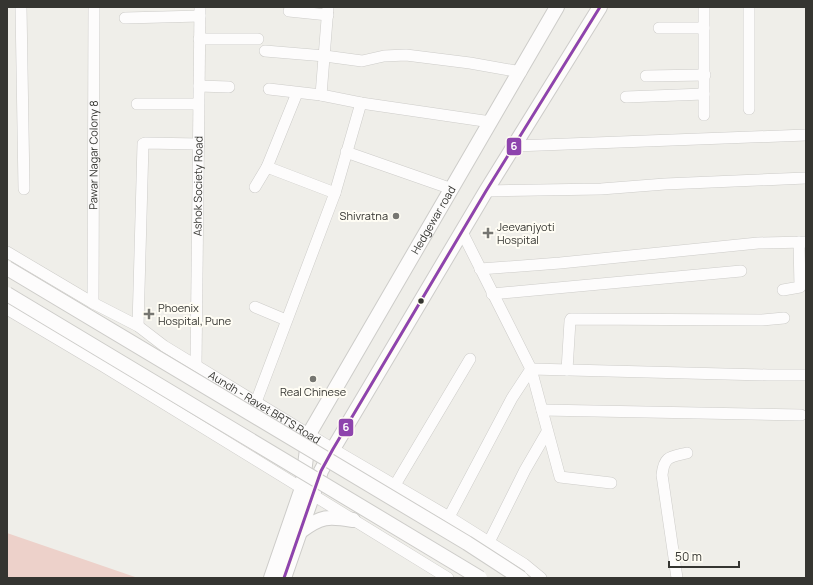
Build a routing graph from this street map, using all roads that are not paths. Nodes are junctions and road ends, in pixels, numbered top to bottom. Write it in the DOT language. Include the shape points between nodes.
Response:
graph roads {
  1 [pos="21,7"];
  2 [pos="94,7"];
  3 [pos="557,7"];
  4 [pos="600,7"];
  5 [pos="704,7"];
  6 [pos="749,7"];
  7 [pos="200,11"];
  8 [pos="289,11"];
  9 [pos="328,11"];
  10 [pos="125,18"];
  11 [pos="659,28"];
  12 [pos="704,28"];
  13 [pos="199,39"];
  14 [pos="258,39"];
  15 [pos="264,51"];
  16 [pos="325,56"];
  17 [pos="521,72"];
  18 [pos="705,75"];
  19 [pos="646,76"];
  20 [pos="199,86"];
  21 [pos="229,87"];
  22 [pos="269,89"];
  23 [pos="297,93"];
  24 [pos="704,94"];
  25 [pos="321,95"];
  26 [pos="626,98"];
  27 [pos="361,103"];
  28 [pos="138,104"];
  29 [pos="198,104"];
  30 [pos="749,109"];
  31 [pos="704,115"];
  32 [pos="491,122"];
  33 [pos="806,135"];
  34 [pos="199,144"];
  35 [pos="515,146"];
  36 [pos="346,152"];
  37 [pos="267,167"];
  38 [pos="806,178"];
  39 [pos="255,187"];
  40 [pos="24,189"];
  41 [pos="452,189"];
  42 [pos="486,191"];
  43 [pos="334,193"];
  44 [pos="462,232"];
  45 [pos="803,242"];
  46 [pos="7,252"];
  47 [pos="7,268"];
  48 [pos="480,269"];
  49 [pos="741,271"];
  50 [pos="783,290"];
  51 [pos="7,294"];
  52 [pos="492,294"];
  53 [pos="93,304"];
  54 [pos="255,307"];
  55 [pos="7,308"];
  56 [pos="784,318"];
  57 [pos="286,320"];
  58 [pos="138,326"];
  59 [pos="470,359"];
  60 [pos="196,365"];
  61 [pos="531,369"];
  62 [pos="567,370"];
  63 [pos="806,375"];
  64 [pos="256,402"];
  65 [pos="542,410"];
  66 [pos="801,415"];
  67 [pos="547,432"];
  68 [pos="309,434"];
  69 [pos="333,449"];
  70 [pos="687,453"];
  71 [pos="610,483"];
  72 [pos="395,485"];
  73 [pos="307,492"];
  74 [pos="450,517"];
  75 [pos="353,520"];
  76 [pos="301,530"];
  77 [pos="489,542"];
  78 [pos="271,578"];
  79 [pos="284,578"];
  80 [pos="448,578"];
  81 [pos="480,578"];
  82 [pos="521,578"];
  83 [pos="541,578"];
  84 [pos="677,578"];
  1 -- 40 [label="street"];
  2 -- 53 [label="street, Pawar Nagar Colony 8"];
  3 -- 17 [label="main road, Hedgewar road"];
  4 -- 35 [label="main road"];
  5 -- 12 [label="street"];
  6 -- 30 [label="street"];
  7 -- 10 [label="street"];
  7 -- 13 [label="street, Ashok Society Road"];
  8 -- 9 [label="street"];
  9 -- 16 [label="street"];
  11 -- 12 [label="street"];
  12 -- 18 [label="street"];
  13 -- 14 [label="street"];
  13 -- 20 [label="street, Ashok Society Road"];
  15 -- 16 [label="street"];
  16 -- 17 [label="street" via="362,61 406,55"];
  16 -- 25 [label="street"];
  17 -- 32 [label="main road, Hedgewar road"];
  18 -- 19 [label="street"];
  18 -- 24 [label="street"];
  20 -- 21 [label="street"];
  20 -- 29 [label="street, Ashok Society Road"];
  22 -- 23 [label="street"];
  23 -- 25 [label="street"];
  23 -- 37 [label="street"];
  24 -- 26 [label="street"];
  24 -- 31 [label="street"];
  25 -- 27 [label="street"];
  27 -- 32 [label="street"];
  27 -- 36 [label="street"];
  28 -- 29 [label="street"];
  29 -- 34 [label="street, Ashok Society Road"];
  32 -- 41 [label="main road, Hedgewar road"];
  33 -- 35 [label="street"];
  34 -- 58 [label="street" via="143,144"];
  34 -- 60 [label="street, Ashok Society Road"];
  35 -- 42 [label="main road"];
  36 -- 41 [label="street"];
  36 -- 43 [label="street"];
  37 -- 39 [label="street"];
  37 -- 43 [label="street"];
  38 -- 42 [label="street" via="601,189"];
  41 -- 68 [label="main road, Hedgewar road"];
  42 -- 44 [label="main road"];
  43 -- 57 [label="street"];
  44 -- 48 [label="street"];
  44 -- 69 [label="main road"];
  45 -- 48 [label="street" via="758,243"];
  45 -- 50 [label="street" via="800,287"];
  46 -- 53 [label="street, Aundh - Ravet BRTS Road"];
  47 -- 82 [label="main road, bridge" via="467,543"];
  48 -- 52 [label="street"];
  49 -- 52 [label="street"];
  51 -- 81 [label="main road, bridge"];
  52 -- 61 [label="street"];
  53 -- 58 [label="street, Aundh - Ravet BRTS Road"];
  54 -- 57 [label="street"];
  55 -- 73 [label="street"];
  56 -- 62 [label="street" via="574,318 570,321"];
  57 -- 64 [label="street"];
  58 -- 60 [label="street, Aundh - Ravet BRTS Road" via="164,346"];
  59 -- 72 [label="street"];
  60 -- 64 [label="street, Aundh - Ravet BRTS Road"];
  61 -- 62 [label="street"];
  61 -- 65 [label="street"];
  61 -- 74 [label="street" via="512,398"];
  62 -- 63 [label="street"];
  64 -- 68 [label="street, Aundh - Ravet BRTS Road"];
  65 -- 66 [label="street"];
  65 -- 67 [label="street"];
  67 -- 71 [label="street" via="560,477"];
  67 -- 77 [label="street"];
  68 -- 69 [label="street, Aundh - Ravet BRTS Road"];
  68 -- 73 [label="main road"];
  69 -- 72 [label="street, Aundh - Ravet BRTS Road"];
  69 -- 73 [label="main road"];
  70 -- 84 [label="street" via="671,456 663,464 662,475"];
  72 -- 74 [label="street, Aundh - Ravet BRTS Road"];
  73 -- 75 [label="street"];
  73 -- 76 [label="main road"];
  73 -- 78 [label="main road"];
  74 -- 77 [label="street, Aundh - Ravet BRTS Road"];
  75 -- 76 [label="main road" via="323,518"];
  75 -- 80 [label="street"];
  76 -- 79 [label="main road"];
  77 -- 83 [label="street, Aundh - Ravet BRTS Road"];
}
